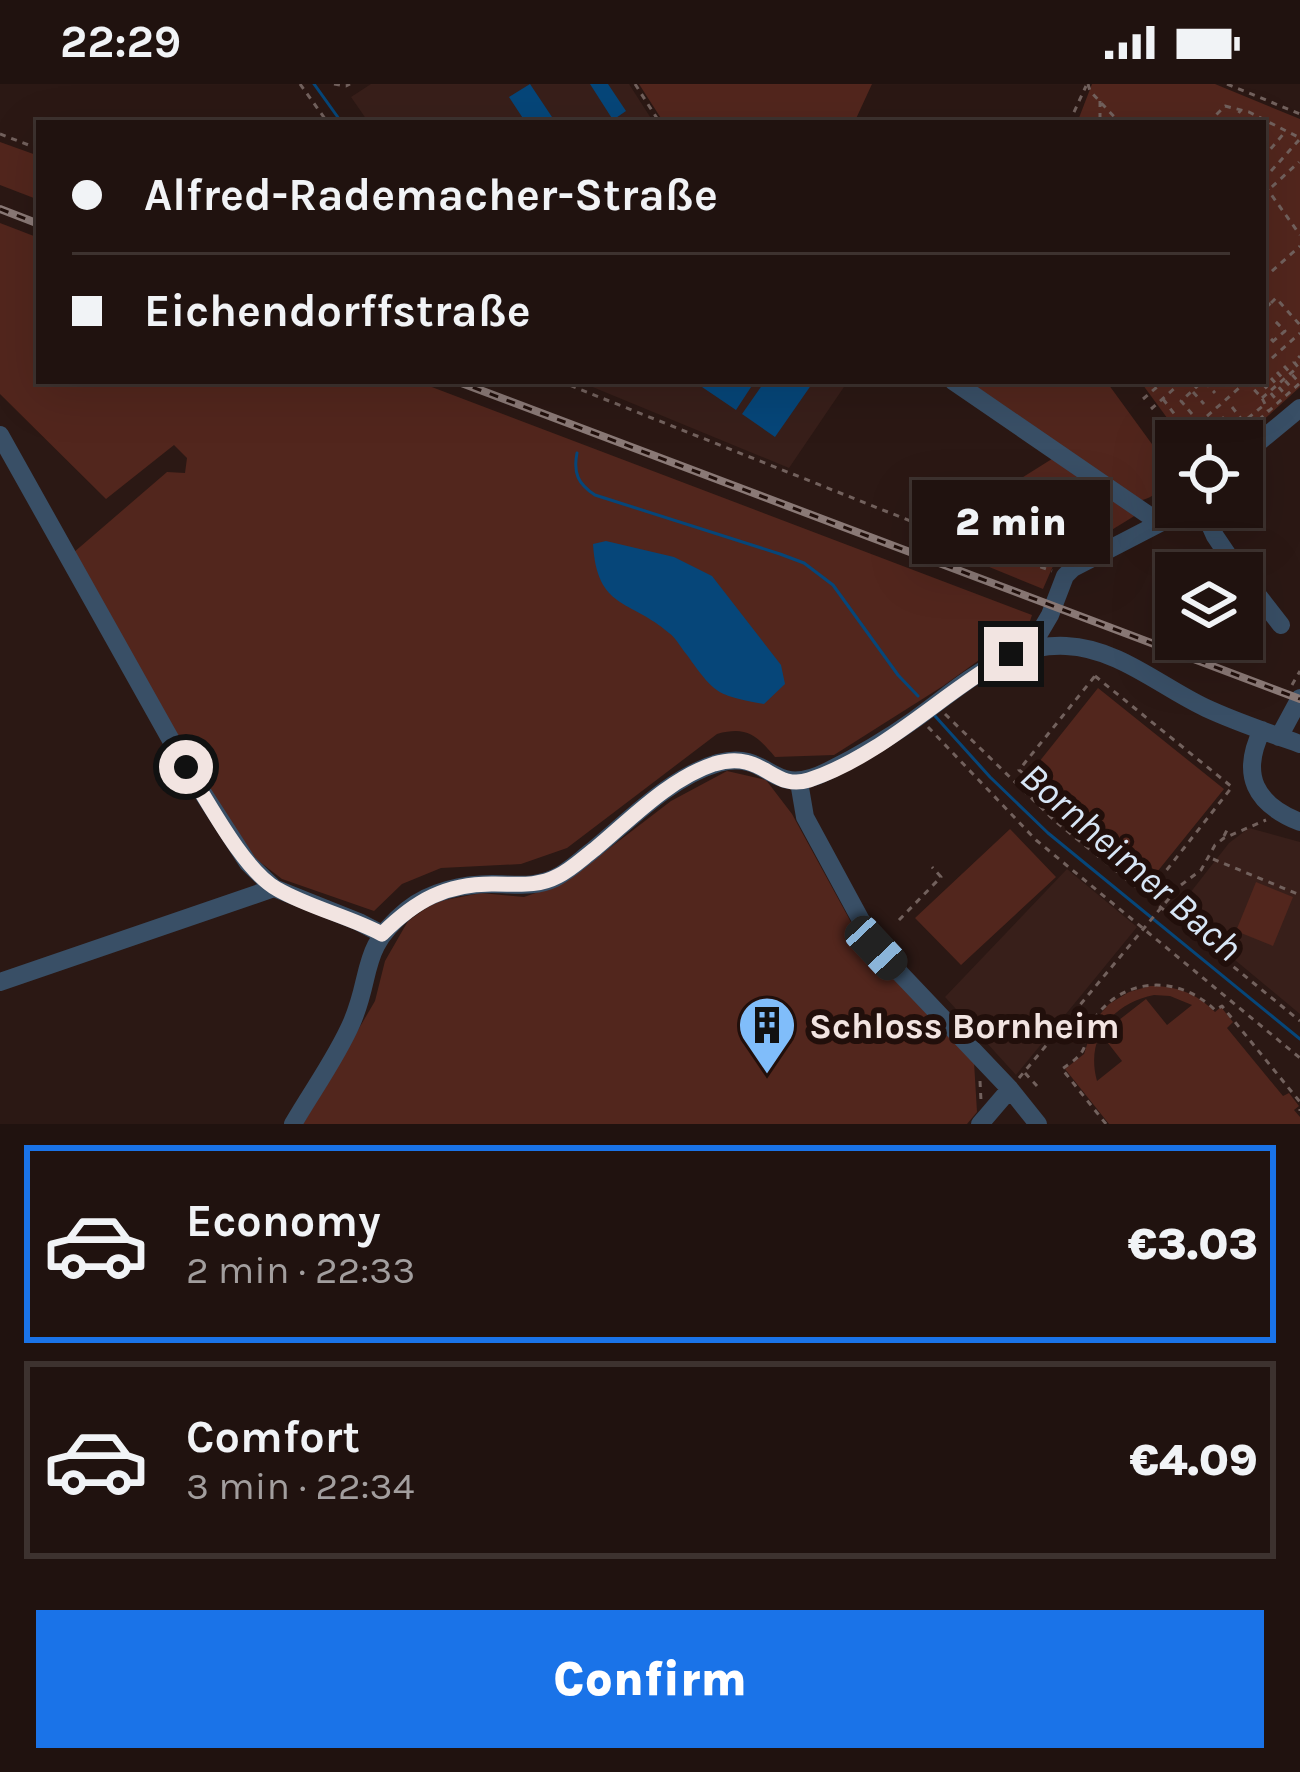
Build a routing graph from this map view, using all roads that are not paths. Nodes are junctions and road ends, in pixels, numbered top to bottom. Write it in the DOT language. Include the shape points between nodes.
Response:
graph roads {
  1 [pos="957,384"];
  2 [pos="1300,408"];
  3 [pos="0,435"];
  4 [pos="1263,439"];
  5 [pos="1155,520"];
  6 [pos="1155,526"];
  7 [pos="1263,602"];
  8 [pos="1281,625"];
  9 [pos="1030,649"];
  10 [pos="1300,698"];
  11 [pos="1270,734"];
  12 [pos="1300,744"];
  13 [pos="799,782"];
  14 [pos="1300,822"];
  15 [pos="274,888"];
  16 [pos="382,934"];
  17 [pos="5,980"];
  18 [pos="1010,1089"];
  19 [pos="981,1122"];
  20 [pos="292,1124"];
  21 [pos="1038,1124"];
  1 -- 5 [label="street"];
  2 -- 4 [label="street"];
  3 -- 15 [label="street" via="186,767 248,863"];
  6 -- 9 [label="street" via="1073,568"];
  7 -- 8 [label="street"];
  9 -- 11 [label="street" via="1072,646 1111,656"];
  9 -- 13 [label="street" via="982,670 854,758"];
  10 -- 11 [label="street"];
  11 -- 12 [label="street"];
  11 -- 14 [label="street" via="1252,751 1251,773 1275,812"];
  13 -- 16 [label="street" via="749,761 715,764 678,781 557,877 435,894"];
  13 -- 18 [label="street" via="805,817 876,948"];
  15 -- 16 [label="street"];
  15 -- 17 [label="street"];
  16 -- 20 [label="street" via="352,1022"];
  18 -- 19 [label="street"];
  18 -- 21 [label="street"];
}
